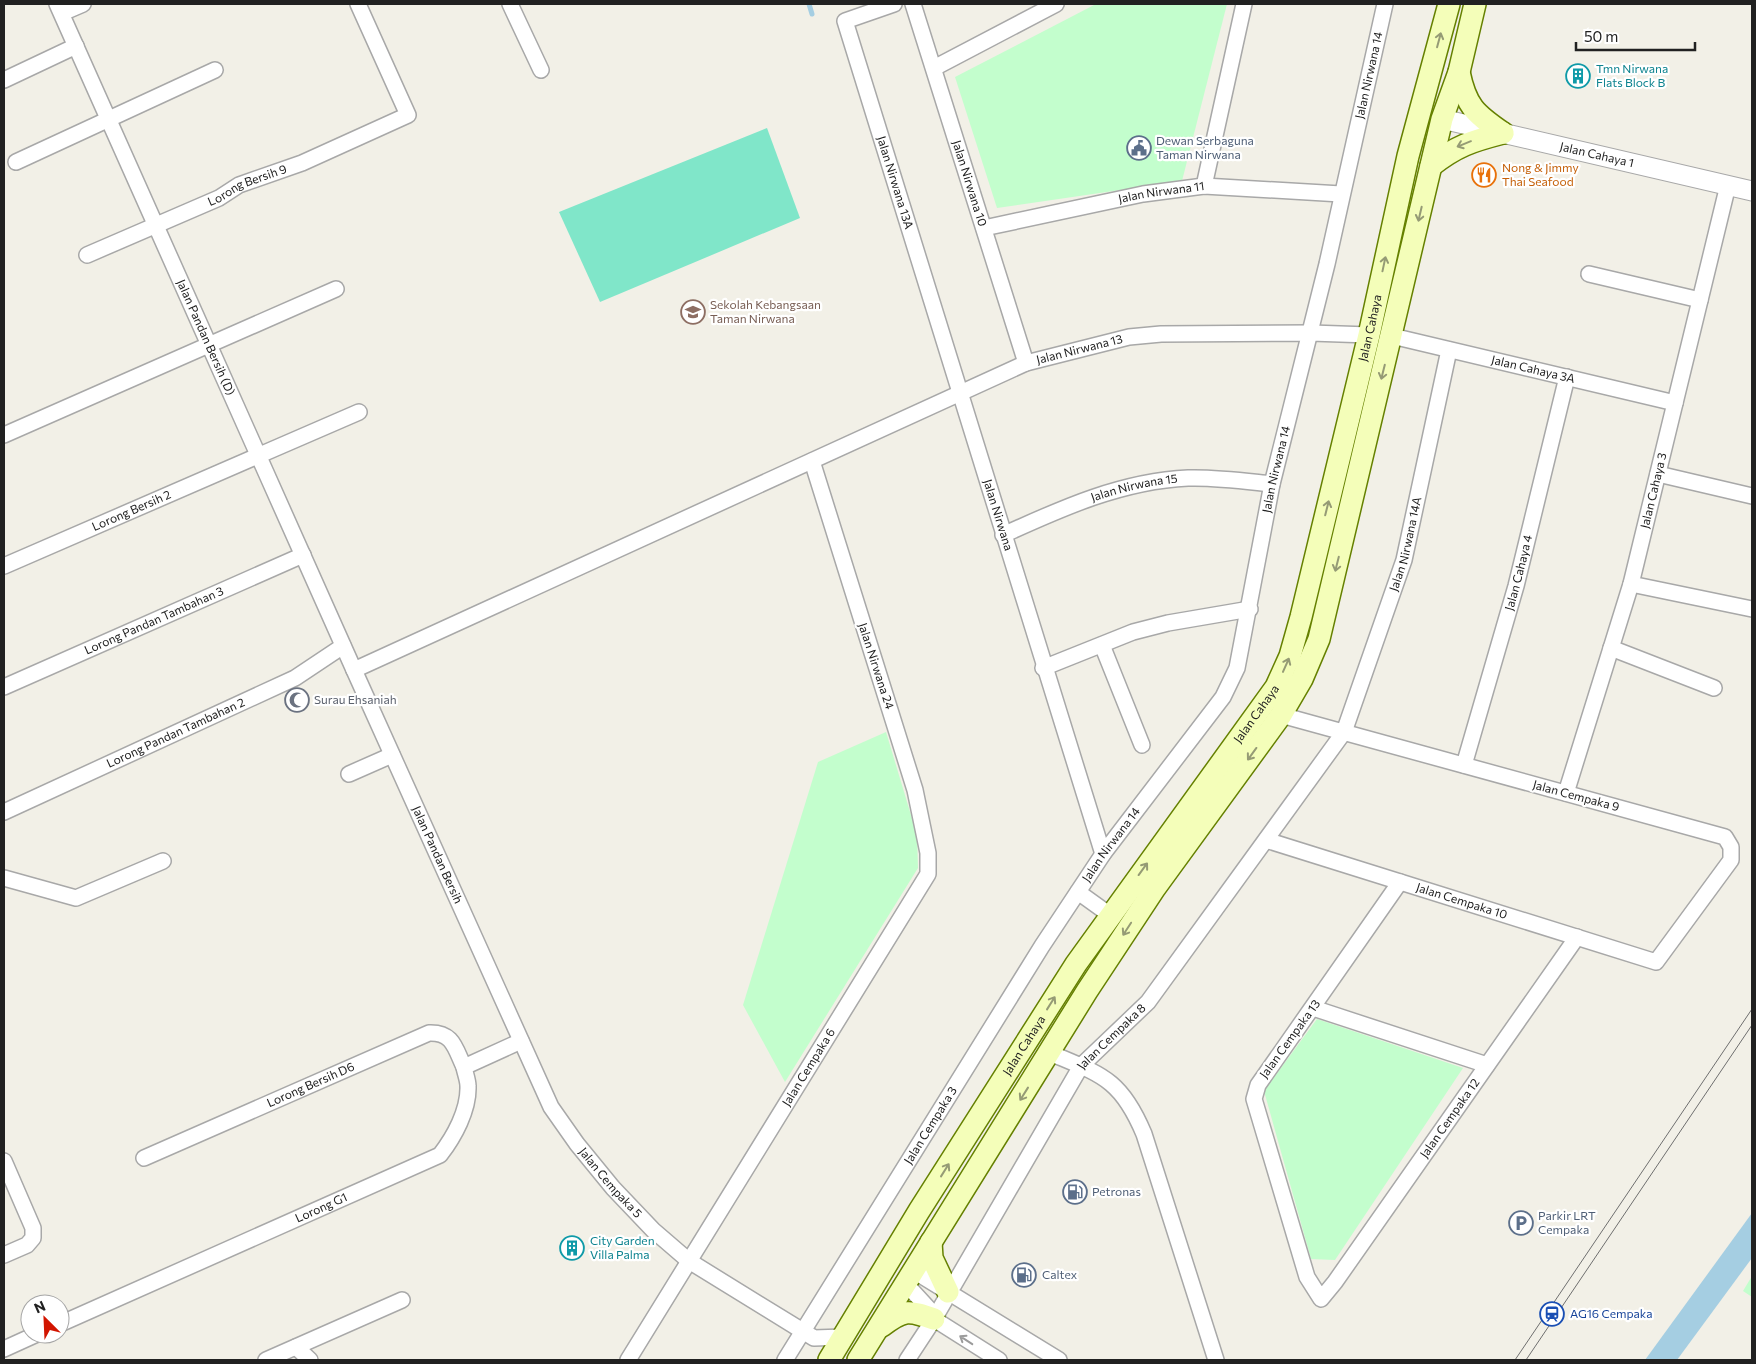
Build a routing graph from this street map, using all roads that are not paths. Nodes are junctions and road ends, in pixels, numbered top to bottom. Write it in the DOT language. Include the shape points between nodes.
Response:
graph roads {
  1 [pos="83,4"];
  2 [pos="358,4"];
  3 [pos="894,4"];
  4 [pos="913,4"];
  5 [pos="1056,4"];
  6 [pos="1244,4"];
  7 [pos="1385,4"];
  8 [pos="1449,4"];
  9 [pos="1475,4"];
  10 [pos="515,5"];
  11 [pos="60,9"];
  12 [pos="76,46"];
  13 [pos="934,68"];
  14 [pos="214,70"];
  15 [pos="540,70"];
  16 [pos="1459,72"];
  17 [pos="1430,76"];
  18 [pos="4,80"];
  19 [pos="1442,119"];
  20 [pos="109,120"];
  21 [pos="1503,133"];
  22 [pos="1408,156"];
  23 [pos="16,162"];
  24 [pos="1431,166"];
  25 [pos="1728,185"];
  26 [pos="1204,186"];
  27 [pos="1752,191"];
  28 [pos="1341,194"];
  29 [pos="156,224"];
  30 [pos="984,228"];
  31 [pos="86,255"];
  32 [pos="1589,274"];
  33 [pos="336,289"];
  34 [pos="1700,300"];
  35 [pos="1311,332"];
  36 [pos="1369,335"];
  37 [pos="1392,336"];
  38 [pos="210,344"];
  39 [pos="1449,350"];
  40 [pos="1026,363"];
  41 [pos="1566,377"];
  42 [pos="960,394"];
  43 [pos="1675,403"];
  44 [pos="359,412"];
  45 [pos="4,435"];
  46 [pos="258,455"];
  47 [pos="812,461"];
  48 [pos="1658,474"];
  49 [pos="1272,484"];
  50 [pos="1752,496"];
  51 [pos="1003,535"];
  52 [pos="303,555"];
  53 [pos="4,566"];
  54 [pos="1631,584"];
  55 [pos="1250,609"];
  56 [pos="1752,609"];
  57 [pos="1102,645"];
  58 [pos="343,646"];
  59 [pos="1611,648"];
  60 [pos="1044,668"];
  61 [pos="354,670"];
  62 [pos="4,687"];
  63 [pos="1714,688"];
  64 [pos="1281,715"];
  65 [pos="1344,732"];
  66 [pos="1142,745"];
  67 [pos="392,755"];
  68 [pos="1464,765"];
  69 [pos="349,774"];
  70 [pos="1566,793"];
  71 [pos="4,812"];
  72 [pos="1266,840"];
  73 [pos="1102,854"];
  74 [pos="163,861"];
  75 [pos="928,874"];
  76 [pos="4,878"];
  77 [pos="1400,882"];
  78 [pos="1078,892"];
  79 [pos="1110,915"];
  80 [pos="1577,938"];
  81 [pos="1656,962"];
  82 [pos="1313,1008"];
  83 [pos="521,1042"];
  84 [pos="1050,1052"];
  85 [pos="1487,1065"];
  86 [pos="1081,1066"];
  87 [pos="464,1067"];
  88 [pos="144,1158"];
  89 [pos="4,1162"];
  90 [pos="919,1211"];
  91 [pos="931,1242"];
  92 [pos="4,1255"];
  93 [pos="689,1261"];
  94 [pos="909,1276"];
  95 [pos="948,1292"];
  96 [pos="1321,1299"];
  97 [pos="402,1300"];
  98 [pos="934,1319"];
  99 [pos="70,1320"];
  100 [pos="878,1329"];
  101 [pos="845,1333"];
  102 [pos="809,1334"];
  103 [pos="20,1342"];
  104 [pos="296,1347"];
  105 [pos="4,1349"];
  106 [pos="266,1360"];
  107 [pos="310,1360"];
  108 [pos="628,1360"];
  109 [pos="785,1360"];
  110 [pos="822,1360"];
  111 [pos="829,1360"];
  112 [pos="858,1360"];
  113 [pos="907,1360"];
  114 [pos="999,1360"];
  115 [pos="1059,1360"];
  116 [pos="1216,1360"];
  1 -- 11 [label="street"];
  2 -- 29 [label="street, Lorong Bersih 9" via="408,115 302,163 239,185 219,198"];
  3 -- 42 [label="street, Jalan Nirwana 13A" via="845,22"];
  4 -- 13 [label="street, Jalan Nirwana 10"];
  5 -- 13 [label="street"];
  6 -- 26 [label="street"];
  7 -- 28 [label="street, Jalan Nirwana 14"];
  17 -- 8 [label="main road, Jalan Cahaya, one-way"];
  9 -- 16 [label="main road, Jalan Cahaya"];
  10 -- 15 [label="street"];
  11 -- 12 [label="street, Jalan Pandan Bersih (D)"];
  12 -- 18 [label="street"];
  12 -- 20 [label="street, Jalan Pandan Bersih (D)"];
  13 -- 30 [label="street, Jalan Nirwana 10"];
  14 -- 20 [label="street"];
  16 -- 19 [label="main road, Jalan Cahaya"];
  16 -- 21 [label="main road" via="1469,106"];
  17 -- 19 [label="main road" via="1430,96"];
  17 -- 22 [label="main road, Jalan Cahaya"];
  19 -- 21 [label="street, Jalan Cahaya 1"];
  19 -- 22 [label="main road" via="1429,127"];
  19 -- 24 [label="main road, Jalan Cahaya"];
  20 -- 23 [label="street"];
  20 -- 29 [label="street, Jalan Pandan Bersih (D)"];
  21 -- 24 [label="main road, one-way" via="1465,143"];
  21 -- 25 [label="street, Jalan Cahaya 1"];
  36 -- 22 [label="main road, Jalan Cahaya, one-way"];
  24 -- 37 [label="main road, Jalan Cahaya, one-way"];
  25 -- 27 [label="street, Jalan Cahaya 1"];
  25 -- 34 [label="street, Jalan Cahaya 3"];
  26 -- 28 [label="street, Jalan Nirwana 11"];
  26 -- 30 [label="street, Jalan Nirwana 11" via="1143,194"];
  28 -- 35 [label="street, Jalan Nirwana 14"];
  29 -- 31 [label="street, Lorong Bersih 9"];
  29 -- 38 [label="street, Jalan Pandan Bersih (D)"];
  30 -- 40 [label="street, Jalan Nirwana 10"];
  32 -- 34 [label="street"];
  33 -- 38 [label="street"];
  34 -- 43 [label="street, Jalan Cahaya 3"];
  35 -- 36 [label="street, Jalan Nirwana 13"];
  35 -- 40 [label="street, Jalan Nirwana 13" via="1129,337"];
  35 -- 49 [label="street, Jalan Nirwana 14"];
  79 -- 36 [label="main road, Jalan Cahaya, one-way" via="1276,687 1290,656"];
  37 -- 39 [label="street, Jalan Cahaya 3A"];
  37 -- 64 [label="main road, Jalan Cahaya, one-way" via="1319,639"];
  38 -- 45 [label="street"];
  38 -- 46 [label="street, Jalan Pandan Bersih (D)"];
  39 -- 41 [label="street, Jalan Cahaya 3A"];
  39 -- 65 [label="street, Jalan Nirwana 14A" via="1404,560"];
  40 -- 42 [label="street, Jalan Nirwana 13"];
  41 -- 43 [label="street, Jalan Cahaya 3A"];
  41 -- 68 [label="street, Jalan Cahaya 4" via="1516,586"];
  42 -- 47 [label="street, Jalan Nirwana 13"];
  42 -- 51 [label="street, Jalan Nirwana"];
  43 -- 48 [label="street, Jalan Cahaya 3"];
  44 -- 46 [label="street, Lorong Bersih 2"];
  46 -- 52 [label="street, Jalan Pandan Bersih (D)"];
  46 -- 53 [label="street, Lorong Bersih 2"];
  47 -- 61 [label="street, Jalan Nirwana 13"];
  47 -- 75 [label="street, Jalan Nirwana 24" via="915,790 928,852"];
  48 -- 50 [label="street"];
  48 -- 54 [label="street, Jalan Cahaya 3"];
  49 -- 51 [label="street, Jalan Nirwana 15" via="1225,478 1148,482 1067,506"];
  49 -- 55 [label="street, Jalan Nirwana 14"];
  51 -- 60 [label="street, Jalan Nirwana"];
  52 -- 58 [label="street, Jalan Pandan Bersih (D)"];
  52 -- 62 [label="street, Lorong Pandan Tambahan 3"];
  54 -- 56 [label="street"];
  54 -- 59 [label="street, Jalan Cahaya 3"];
  55 -- 57 [label="street" via="1133,632"];
  55 -- 73 [label="street, Jalan Nirwana 14" via="1237,668 1223,697"];
  57 -- 60 [label="street"];
  57 -- 66 [label="street"];
  58 -- 61 [label="street, Jalan Pandan Bersih (D)"];
  58 -- 71 [label="street, Lorong Pandan Tambahan 2" via="295,678"];
  59 -- 63 [label="street"];
  59 -- 70 [label="street, Jalan Cahaya 3"];
  60 -- 73 [label="street"];
  61 -- 67 [label="street, Jalan Pandan Bersih"];
  64 -- 65 [label="street, Jalan Cempaka 9"];
  64 -- 84 [label="main road, Jalan Cahaya, one-way" via="1154,888"];
  65 -- 68 [label="street, Jalan Cempaka 9"];
  65 -- 72 [label="street, Jalan Cempaka 8"];
  67 -- 69 [label="street"];
  67 -- 83 [label="street, Jalan Pandan Bersih"];
  68 -- 70 [label="street, Jalan Cempaka 9"];
  70 -- 81 [label="street, Jalan Cempaka 9" via="1725,837 1731,847 1731,860"];
  72 -- 77 [label="street, Jalan Cempaka 10"];
  72 -- 86 [label="street, Jalan Cempaka 8" via="1148,1002"];
  73 -- 78 [label="street, Jalan Nirwana 14"];
  74 -- 76 [label="street" via="76,898"];
  75 -- 93 [label="street, Jalan Cempaka 6"];
  77 -- 80 [label="street, Jalan Cempaka 10"];
  77 -- 82 [label="street, Jalan Cempaka 13"];
  78 -- 79 [label="street"];
  78 -- 102 [label="street, Jalan Cempaka 3" via="1036,954"];
  90 -- 79 [label="main road, Jalan Cahaya, one-way"];
  80 -- 81 [label="street, Jalan Cempaka 10"];
  80 -- 85 [label="street, Jalan Cempaka 12"];
  82 -- 85 [label="street"];
  82 -- 96 [label="street, Jalan Cempaka 13" via="1258,1085 1254,1099 1307,1277"];
  83 -- 87 [label="street"];
  83 -- 93 [label="street, Jalan Cempaka 5" via="551,1107 577,1144 646,1223"];
  84 -- 86 [label="street"];
  84 -- 91 [label="main road, Jalan Cahaya, one-way"];
  85 -- 96 [label="street, Jalan Cempaka 12"];
  86 -- 95 [label="street, Jalan Cempaka 8"];
  86 -- 116 [label="street" via="1114,1085 1133,1109 1144,1134"];
  87 -- 88 [label="street, Lorong Bersih D6" via="451,1039 441,1032 429,1033"];
  87 -- 99 [label="street, Lorong G1" via="468,1086 465,1108 452,1139 440,1155"];
  89 -- 92 [label="street" via="33,1228 33,1238 27,1245"];
  90 -- 94 [label="main road" via="906,1253"];
  90 -- 101 [label="main road, Jalan Cahaya"];
  91 -- 94 [label="main road, Jalan Cahaya"];
  91 -- 95 [label="main road" via="932,1258"];
  93 -- 102 [label="street, Jalan Cempaka 5"];
  93 -- 108 [label="street, Jalan Cempaka 6"];
  94 -- 95 [label="street"];
  94 -- 98 [label="street"];
  94 -- 100 [label="main road, Jalan Cahaya"];
  94 -- 101 [label="main road" via="893,1280"];
  95 -- 98 [label="street, Jalan Cempaka 8"];
  95 -- 115 [label="street"];
  97 -- 104 [label="street"];
  98 -- 100 [label="main road" via="903,1312"];
  98 -- 113 [label="street, Jalan Cempaka 8"];
  114 -- 98 [label="street, one-way"];
  100 -- 112 [label="main road, Jalan Cahaya"];
  101 -- 102 [label="street"];
  101 -- 111 [label="main road"];
  102 -- 109 [label="street, Jalan Cempaka 3"];
  102 -- 110 [label="street"];
  103 -- 105 [label="street"];
  104 -- 106 [label="street"];
  104 -- 107 [label="street"];
}
